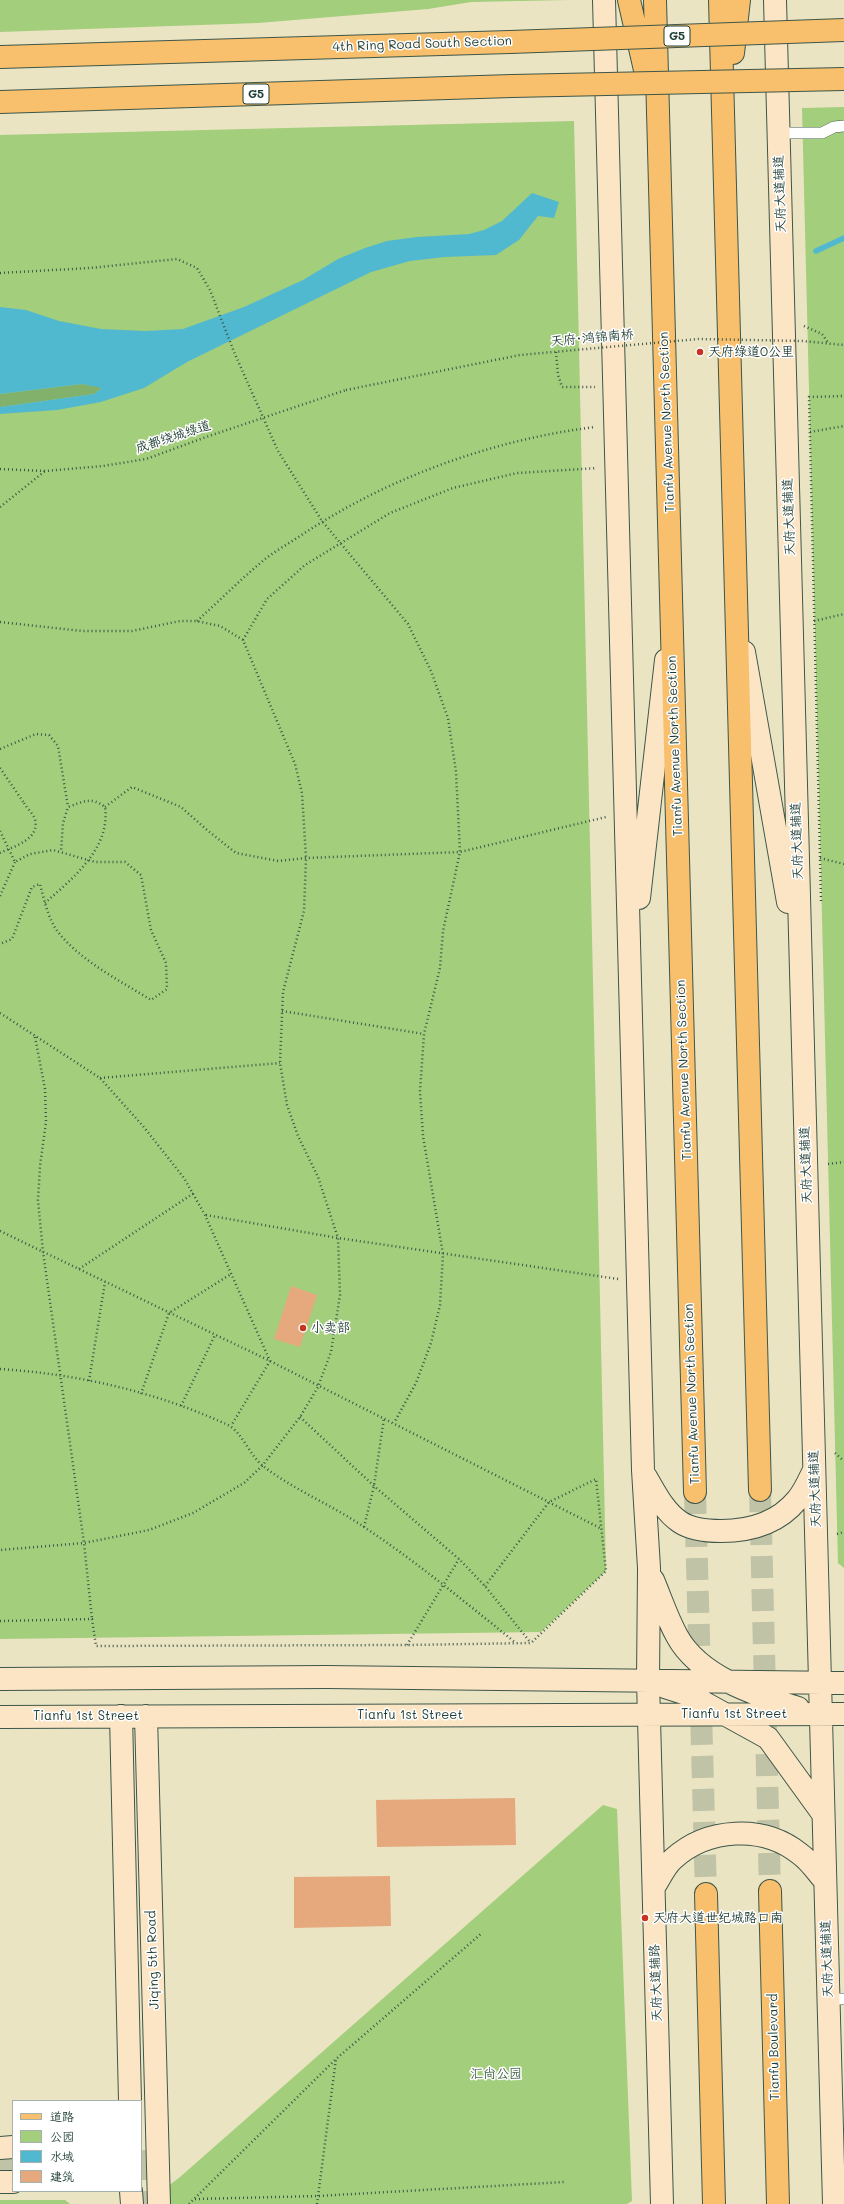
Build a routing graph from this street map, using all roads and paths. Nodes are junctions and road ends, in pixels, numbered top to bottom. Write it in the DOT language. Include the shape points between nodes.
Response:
graph roads {
  1 [pos="604,0"];
  2 [pos="629,0"];
  3 [pos="656,0"];
  4 [pos="720,0"];
  5 [pos="739,0"];
  6 [pos="775,0"];
  7 [pos="844,30"];
  8 [pos="0,57"];
  9 [pos="844,79"];
  10 [pos="0,102"];
  11 [pos="844,126"];
  12 [pos="724,128"];
  13 [pos="659,129"];
  14 [pos="778,133"];
  15 [pos="0,273"];
  16 [pos="802,325"];
  17 [pos="829,344"];
  18 [pos="844,345"];
  19 [pos="556,352"];
  20 [pos="602,387"];
  21 [pos="346,390"];
  22 [pos="844,396"];
  23 [pos="809,397"];
  24 [pos="265,418"];
  25 [pos="844,426"];
  26 [pos="580,429"];
  27 [pos="810,432"];
  28 [pos="0,469"];
  29 [pos="581,469"];
  30 [pos="45,471"];
  31 [pos="0,507"];
  32 [pos="322,521"];
  33 [pos="342,543"];
  34 [pos="736,608"];
  35 [pos="672,609"];
  36 [pos="844,614"];
  37 [pos="196,621"];
  38 [pos="814,621"];
  39 [pos="0,622"];
  40 [pos="243,640"];
  41 [pos="0,749"];
  42 [pos="0,768"];
  43 [pos="68,808"];
  44 [pos="105,808"];
  45 [pos="589,821"];
  46 [pos="0,831"];
  47 [pos="61,852"];
  48 [pos="460,852"];
  49 [pos="0,853"];
  50 [pos="306,858"];
  51 [pos="820,858"];
  52 [pos="88,860"];
  53 [pos="15,862"];
  54 [pos="844,864"];
  55 [pos="0,896"];
  56 [pos="44,903"];
  57 [pos="0,944"];
  58 [pos="801,976"];
  59 [pos="630,977"];
  60 [pos="282,1011"];
  61 [pos="0,1013"];
  62 [pos="424,1034"];
  63 [pos="35,1037"];
  64 [pos="280,1063"];
  65 [pos="100,1078"];
  66 [pos="844,1162"];
  67 [pos="828,1164"];
  68 [pos="194,1193"];
  69 [pos="205,1215"];
  70 [pos="0,1231"];
  71 [pos="338,1238"];
  72 [pos="43,1252"];
  73 [pos="443,1254"];
  74 [pos="79,1269"];
  75 [pos="231,1274"];
  76 [pos="599,1276"];
  77 [pos="105,1282"];
  78 [pos="169,1313"];
  79 [pos="215,1335"];
  80 [pos="270,1361"];
  81 [pos="0,1369"];
  82 [pos="60,1376"];
  83 [pos="89,1381"];
  84 [pos="318,1387"];
  85 [pos="141,1394"];
  86 [pos="181,1406"];
  87 [pos="300,1417"];
  88 [pos="384,1418"];
  89 [pos="394,1423"];
  90 [pos="230,1426"];
  91 [pos="835,1453"];
  92 [pos="844,1461"];
  93 [pos="262,1466"];
  94 [pos="643,1470"];
  95 [pos="814,1470"];
  96 [pos="374,1486"];
  97 [pos="760,1490"];
  98 [pos="695,1492"];
  99 [pos="549,1502"];
  100 [pos="364,1527"];
  101 [pos="601,1528"];
  102 [pos="844,1532"];
  103 [pos="837,1535"];
  104 [pos="84,1542"];
  105 [pos="0,1550"];
  106 [pos="459,1559"];
  107 [pos="649,1568"];
  108 [pos="443,1584"];
  109 [pos="485,1586"];
  110 [pos="92,1619"];
  111 [pos="0,1621"];
  112 [pos="516,1643"];
  113 [pos="531,1643"];
  114 [pos="407,1646"];
  115 [pos="0,1679"];
  116 [pos="648,1681"];
  117 [pos="726,1682"];
  118 [pos="820,1683"];
  119 [pos="844,1683"];
  120 [pos="728,1714"];
  121 [pos="820,1714"];
  122 [pos="844,1714"];
  123 [pos="649,1715"];
  124 [pos="121,1716"];
  125 [pos="146,1716"];
  126 [pos="0,1717"];
  127 [pos="823,1814"];
  128 [pos="825,1881"];
  129 [pos="654,1887"];
  130 [pos="770,1891"];
  131 [pos="706,1894"];
  132 [pos="482,1933"];
  133 [pos="836,1999"];
  134 [pos="336,2059"];
  135 [pos="130,2100"];
  136 [pos="150,2146"];
  137 [pos="0,2148"];
  138 [pos="12,2148"];
  139 [pos="150,2181"];
  140 [pos="0,2182"];
  141 [pos="12,2182"];
  142 [pos="564,2182"];
  143 [pos="131,2192"];
  144 [pos="318,2196"];
  145 [pos="195,2199"];
  146 [pos="132,2204"];
  147 [pos="159,2204"];
  148 [pos="189,2204"];
  149 [pos="317,2204"];
  150 [pos="662,2204"];
  151 [pos="714,2204"];
  152 [pos="778,2204"];
  153 [pos="834,2204"];
  1 -- 59 [label="street"];
  2 -- 13 [label="main road"];
  3 -- 13 [label="main road, Tianfu Avenue North Section"];
  4 -- 12 [label="main road"];
  5 -- 12 [label="main road"];
  6 -- 14 [label="street, 天府大道辅道"];
  7 -- 8 [label="main road, 4th Ring Road South Section / G5, bridge"];
  9 -- 10 [label="main road, G5, bridge" via="512,86"];
  11 -- 14 [label="lane" via="834,127 822,133"];
  12 -- 34 [label="main road"];
  13 -- 35 [label="main road, Tianfu Avenue North Section"];
  14 -- 58 [label="street, 天府大道辅道"];
  15 -- 24 [label="path" via="90,268 177,258 197,268 210,290 234,352"];
  16 -- 17 [label="path" via="822,334"];
  17 -- 18 [label="path, 天府·鸿锦南桥, bridge"];
  17 -- 19 [label="path, 天府·鸿锦南桥, bridge" via="751,339 698,339"];
  19 -- 20 [label="path" via="562,387"];
  19 -- 21 [label="path, 天府·鸿锦南桥, bridge" via="468,364"];
  21 -- 24 [label="path, 成都绕城绿道"];
  22 -- 23 [label="path"];
  24 -- 30 [label="path, 成都绕城绿道" via="146,459"];
  24 -- 32 [label="path" via="278,451"];
  25 -- 27 [label="path"];
  26 -- 32 [label="path" via="461,458 390,485"];
  28 -- 30 [label="path, 成都绕城绿道"];
  29 -- 33 [label="path" via="517,473 453,488 390,513"];
  30 -- 31 [label="path"];
  32 -- 33 [label="path"];
  32 -- 37 [label="path" via="265,560"];
  33 -- 40 [label="path" via="305,564 267,599"];
  33 -- 48 [label="path" via="408,624 431,671 448,718 453,749"];
  34 -- 58 [label="street"];
  34 -- 97 [label="main road"];
  35 -- 59 [label="street"];
  35 -- 98 [label="main road, Tianfu Avenue North Section"];
  36 -- 38 [label="path"];
  37 -- 39 [label="path" via="180,621 132,631 82,631"];
  37 -- 40 [label="path" via="220,626"];
  40 -- 50 [label="path" via="295,764 302,793"];
  41 -- 43 [label="path" via="36,734 49,735 58,746"];
  42 -- 49 [label="path, bridge" via="35,818 35,829 29,839"];
  43 -- 44 [label="path" via="85,801 97,801"];
  43 -- 47 [label="path" via="63,823"];
  44 -- 50 [label="path" via="132,787 182,806 236,853 278,861"];
  44 -- 52 [label="path" via="107,822 103,835"];
  45 -- 48 [label="path"];
  46 -- 53 [label="path"];
  47 -- 52 [label="path"];
  47 -- 53 [label="path" via="53,850 30,854"];
  48 -- 50 [label="path"];
  48 -- 62 [label="path" via="443,931 440,968"];
  50 -- 60 [label="path" via="304,911 283,992"];
  51 -- 54 [label="path"];
  52 -- 56 [label="path" via="81,871"];
  52 -- 56 [label="path" via="125,862 141,875 152,930 166,963 167,989 152,1000 91,964 58,931"];
  53 -- 55 [label="path"];
  56 -- 57 [label="path" via="40,884 32,887 12,938"];
  58 -- 95 [label="street, 天府大道辅道"];
  59 -- 94 [label="street"];
  60 -- 62 [label="path"];
  60 -- 64 [label="path"];
  61 -- 63 [label="path"];
  62 -- 73 [label="path" via="420,1091 423,1136"];
  63 -- 65 [label="path"];
  63 -- 72 [label="path" via="45,1089 46,1122 38,1200"];
  64 -- 65 [label="path"];
  64 -- 71 [label="path" via="287,1106 318,1177"];
  65 -- 68 [label="path" via="143,1126"];
  66 -- 67 [label="path"];
  68 -- 69 [label="path"];
  68 -- 74 [label="path"];
  69 -- 71 [label="path"];
  69 -- 75 [label="path"];
  70 -- 72 [label="path"];
  71 -- 73 [label="path"];
  71 -- 84 [label="path" via="340,1295 331,1352"];
  72 -- 74 [label="path"];
  72 -- 82 [label="path"];
  73 -- 76 [label="path"];
  73 -- 89 [label="path" via="440,1305 431,1343 416,1383"];
  74 -- 77 [label="path"];
  75 -- 78 [label="path"];
  75 -- 80 [label="path"];
  77 -- 78 [label="path"];
  77 -- 83 [label="path"];
  78 -- 79 [label="path"];
  78 -- 85 [label="path"];
  79 -- 80 [label="path"];
  79 -- 86 [label="path"];
  80 -- 84 [label="path"];
  80 -- 90 [label="path"];
  81 -- 82 [label="path"];
  82 -- 83 [label="path"];
  82 -- 104 [label="path"];
  83 -- 85 [label="path"];
  84 -- 87 [label="path"];
  84 -- 88 [label="path"];
  85 -- 86 [label="path"];
  86 -- 90 [label="path"];
  87 -- 93 [label="path"];
  87 -- 96 [label="path"];
  88 -- 89 [label="path"];
  88 -- 96 [label="path"];
  89 -- 99 [label="path"];
  90 -- 93 [label="path"];
  91 -- 92 [label="path"];
  93 -- 100 [label="path"];
  93 -- 104 [label="path" via="244,1483 194,1513 149,1530"];
  94 -- 95 [label="street" via="661,1505 681,1523 706,1531 737,1531 769,1523 798,1499"];
  94 -- 107 [label="street"];
  95 -- 118 [label="street, 天府大道辅道"];
  96 -- 100 [label="path"];
  96 -- 106 [label="path"];
  99 -- 101 [label="path"];
  99 -- 101 [label="path" via="596,1479"];
  99 -- 109 [label="path"];
  100 -- 108 [label="path"];
  101 -- 113 [label="path" via="606,1571"];
  102 -- 103 [label="path"];
  104 -- 105 [label="path"];
  104 -- 110 [label="path"];
  106 -- 108 [label="path"];
  106 -- 109 [label="path"];
  107 -- 116 [label="street"];
  107 -- 117 [label="street" via="678,1637 693,1657"];
  108 -- 112 [label="path"];
  108 -- 114 [label="path"];
  109 -- 113 [label="path"];
  110 -- 111 [label="path"];
  110 -- 114 [label="path" via="96,1646"];
  112 -- 113 [label="path"];
  112 -- 114 [label="path"];
  115 -- 116 [label="street" via="326,1677"];
  116 -- 117 [label="street"];
  116 -- 120 [label="street" via="690,1695"];
  116 -- 123 [label="street, 天府大道辅路"];
  117 -- 118 [label="street"];
  117 -- 121 [label="street" via="778,1702"];
  118 -- 119 [label="street"];
  118 -- 121 [label="street, 天府大道辅道"];
  120 -- 121 [label="street, Tianfu 1st Street"];
  120 -- 123 [label="street, Tianfu 1st Street"];
  120 -- 127 [label="street" via="768,1738"];
  121 -- 122 [label="street, Tianfu 1st Street"];
  121 -- 127 [label="street, 天府大道辅道"];
  123 -- 125 [label="street, Tianfu 1st Street"];
  123 -- 129 [label="street, 天府大道辅路"];
  124 -- 125 [label="street, Tianfu 1st Street"];
  124 -- 126 [label="street, Tianfu 1st Street"];
  124 -- 135 [label="street, Jiqing 5th Road"];
  125 -- 136 [label="street, Jiqing 5th Road"];
  127 -- 128 [label="street, 天府大道辅道"];
  128 -- 129 [label="street" via="801,1854 784,1844 762,1836 736,1833 714,1836 690,1846 672,1860"];
  128 -- 133 [label="street, 天府大道辅道"];
  129 -- 150 [label="street, 天府大道辅路"];
  130 -- 152 [label="main road, Tianfu Boulevard"];
  131 -- 151 [label="main road"];
  132 -- 134 [label="path"];
  133 -- 153 [label="street, 天府大道辅道"];
  134 -- 144 [label="path"];
  134 -- 145 [label="path"];
  136 -- 139 [label="street, Jiqing 5th Road"];
  137 -- 138 [label="street"];
  139 -- 147 [label="street, Jiqing 5th Road"];
  140 -- 141 [label="street"];
  142 -- 144 [label="path"];
  143 -- 146 [label="street"];
  144 -- 145 [label="path"];
  144 -- 149 [label="path"];
  145 -- 148 [label="path"];
}
